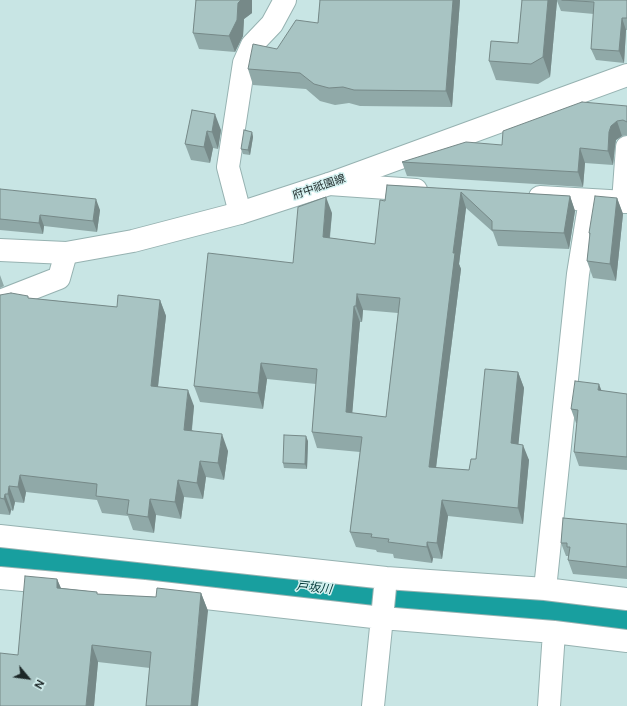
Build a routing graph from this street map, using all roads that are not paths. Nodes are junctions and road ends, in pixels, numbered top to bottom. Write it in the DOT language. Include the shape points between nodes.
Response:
graph roads {
  1 [pos="285,0"];
  2 [pos="627,75"];
  3 [pos="627,147"];
  4 [pos="329,184"];
  5 [pos="432,190"];
  6 [pos="519,196"];
  7 [pos="590,200"];
  8 [pos="625,202"];
  9 [pos="240,214"];
  10 [pos="0,250"];
  11 [pos="66,253"];
  12 [pos="0,301"];
  13 [pos="0,536"];
  14 [pos="0,578"];
  15 [pos="386,578"];
  16 [pos="545,588"];
  17 [pos="627,599"];
  18 [pos="382,618"];
  19 [pos="554,632"];
  20 [pos="627,641"];
  21 [pos="373,706"];
  22 [pos="549,706"];
  1 -- 9 [label="street" via="272,24 252,45 244,63 228,167"];
  2 -- 4 [label="street, 府中祇園線"];
  3 -- 8 [label="street"];
  4 -- 5 [label="street"];
  4 -- 9 [label="street, 府中祇園線"];
  6 -- 7 [label="street"];
  7 -- 8 [label="street"];
  7 -- 16 [label="street" via="578,274"];
  9 -- 11 [label="street, 府中祇園線" via="133,241"];
  10 -- 11 [label="street, 府中祇園線"];
  11 -- 12 [label="street" via="59,278"];
  13 -- 15 [label="street"];
  14 -- 18 [label="street" via="144,591"];
  15 -- 16 [label="street"];
  15 -- 18 [label="street"];
  16 -- 17 [label="street"];
  18 -- 19 [label="street"];
  18 -- 21 [label="street"];
  19 -- 20 [label="street"];
  19 -- 22 [label="street"];
}
